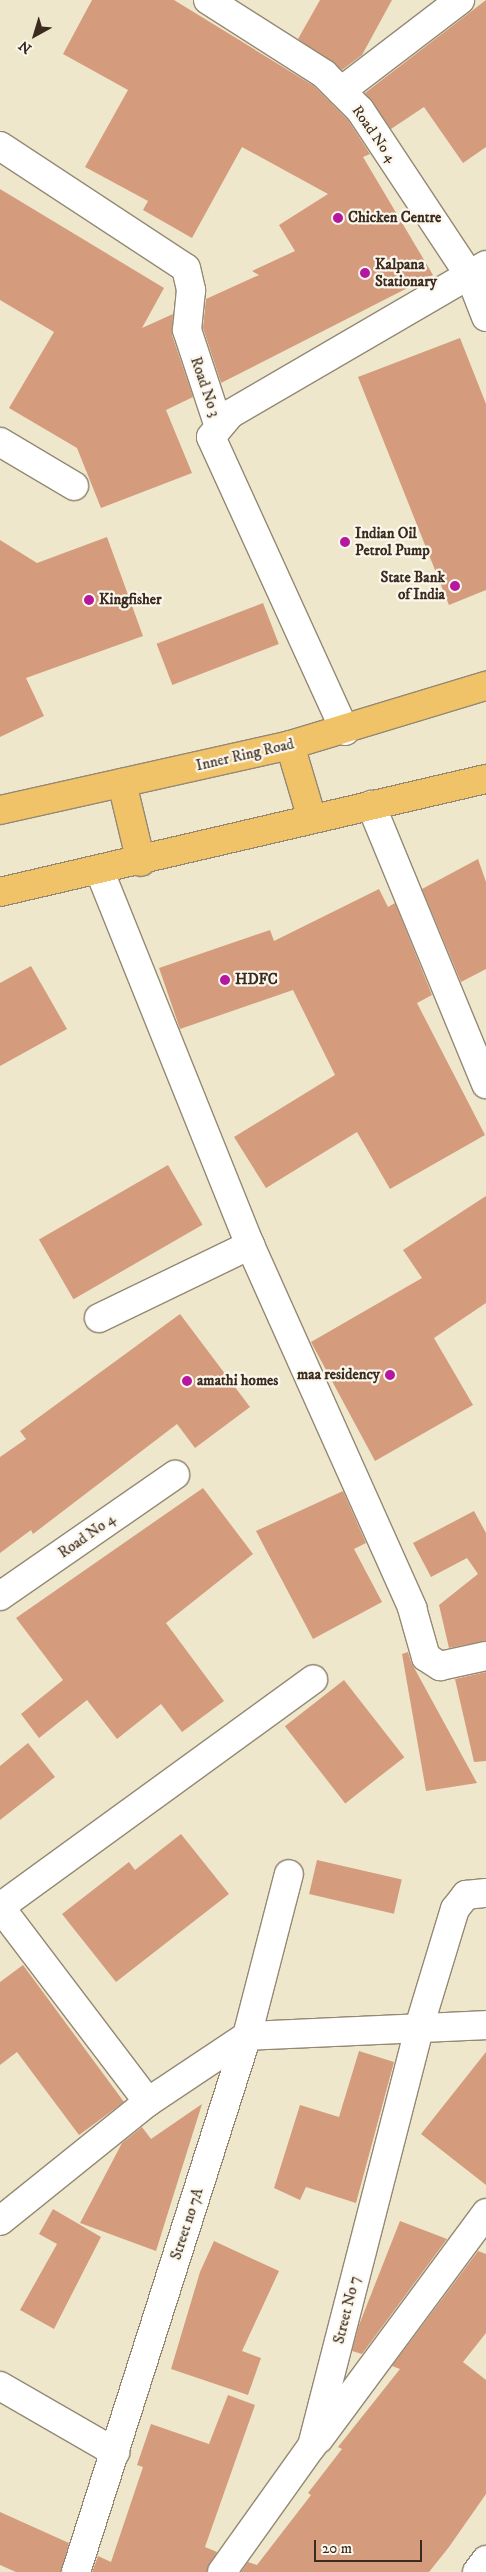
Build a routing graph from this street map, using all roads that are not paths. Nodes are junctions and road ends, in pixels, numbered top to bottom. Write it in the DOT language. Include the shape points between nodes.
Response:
graph roads {
  1 [pos="208,0"];
  2 [pos="460,0"];
  3 [pos="341,91"];
  4 [pos="0,146"];
  5 [pos="478,271"];
  6 [pos="486,317"];
  7 [pos="218,424"];
  8 [pos="0,442"];
  9 [pos="74,486"];
  10 [pos="486,686"];
  11 [pos="345,731"];
  12 [pos="290,745"];
  13 [pos="486,779"];
  14 [pos="122,783"];
  15 [pos="371,805"];
  16 [pos="0,810"];
  17 [pos="312,819"];
  18 [pos="141,862"];
  19 [pos="100,872"];
  20 [pos="0,892"];
  21 [pos="486,1084"];
  22 [pos="250,1245"];
  23 [pos="98,1318"];
  24 [pos="175,1475"];
  25 [pos="0,1596"];
  26 [pos="486,1656"];
  27 [pos="313,1680"];
  28 [pos="289,1874"];
  29 [pos="486,1893"];
  30 [pos="0,1907"];
  31 [pos="420,2024"];
  32 [pos="486,2024"];
  33 [pos="247,2036"];
  34 [pos="148,2102"];
  35 [pos="486,2213"];
  36 [pos="0,2221"];
  37 [pos="0,2386"];
  38 [pos="312,2446"];
  39 [pos="114,2452"];
  40 [pos="486,2560"];
  41 [pos="76,2572"];
  42 [pos="222,2572"];
  43 [pos="477,2572"];
  1 -- 3 [label="street, Road No 4" via="324,74"];
  2 -- 3 [label="street"];
  3 -- 5 [label="street, Road No 4" via="360,110"];
  4 -- 7 [label="street, Road No 3" via="186,268 191,290 187,330"];
  5 -- 6 [label="street, Road No 4"];
  5 -- 7 [label="street"];
  7 -- 11 [label="street, Road No 3" via="211,437 214,451"];
  8 -- 9 [label="street"];
  10 -- 11 [label="highway, Inner Ring Road"];
  11 -- 12 [label="highway, Inner Ring Road"];
  12 -- 14 [label="highway, Inner Ring Road"];
  12 -- 17 [label="highway"];
  13 -- 15 [label="highway"];
  14 -- 16 [label="highway, Inner Ring Road"];
  14 -- 18 [label="highway"];
  15 -- 17 [label="highway"];
  15 -- 21 [label="street"];
  17 -- 18 [label="highway"];
  18 -- 19 [label="highway"];
  19 -- 20 [label="highway"];
  19 -- 22 [label="street"];
  22 -- 23 [label="street"];
  22 -- 26 [label="street" via="412,1608 426,1656 440,1666"];
  24 -- 25 [label="street, Road No 4"];
  27 -- 30 [label="street"];
  28 -- 33 [label="street, Street no 7A"];
  29 -- 31 [label="street, Street No 7" via="466,1896 455,1908"];
  30 -- 34 [label="street"];
  31 -- 32 [label="street"];
  31 -- 33 [label="street"];
  31 -- 38 [label="street, Street No 7"];
  33 -- 34 [label="street"];
  33 -- 39 [label="street, Street no 7A"];
  34 -- 36 [label="street"];
  35 -- 38 [label="street"];
  37 -- 39 [label="street"];
  38 -- 42 [label="street, Street No 7"];
  39 -- 41 [label="street, Street no 7A"];
  40 -- 43 [label="street"];
}
